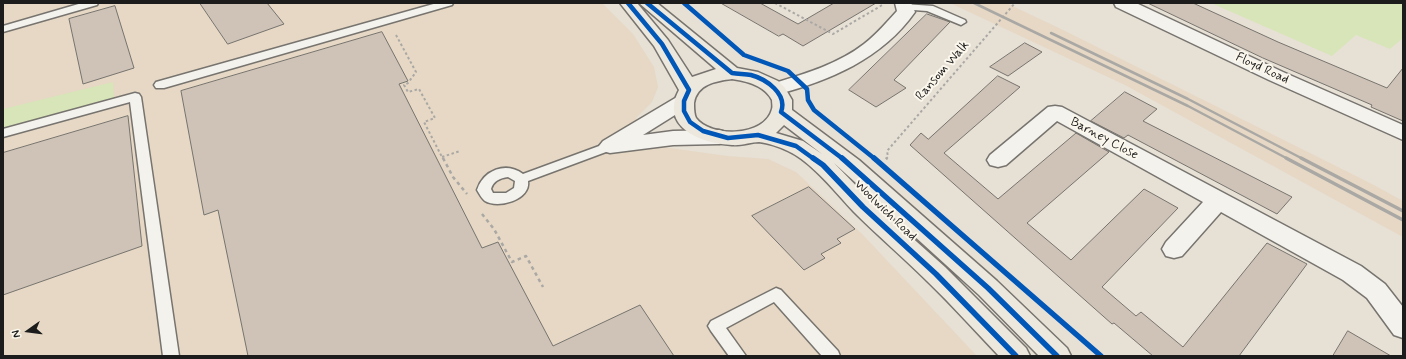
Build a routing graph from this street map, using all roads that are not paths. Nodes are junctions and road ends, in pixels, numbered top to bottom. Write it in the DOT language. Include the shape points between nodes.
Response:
graph roads {
  1 [pos="93,3"];
  2 [pos="448,3"];
  3 [pos="628,3"];
  4 [pos="648,3"];
  5 [pos="1122,3"];
  6 [pos="904,5"];
  7 [pos="961,22"];
  8 [pos="3,29"];
  9 [pos="732,73"];
  10 [pos="160,85"];
  11 [pos="775,89"];
  12 [pos="687,95"];
  13 [pos="781,112"];
  14 [pos="3,133"];
  15 [pos="1403,133"];
  16 [pos="758,135"];
  17 [pos="719,137"];
  18 [pos="610,146"];
  19 [pos="998,160"];
  20 [pos="521,179"];
  21 [pos="1218,200"];
  22 [pos="1174,249"];
  23 [pos="1403,326"];
  24 [pos="1011,354"];
  25 [pos="171,356"];
  26 [pos="738,356"];
  27 [pos="832,356"];
  28 [pos="1057,356"];
  1 -- 8 [label="lane"];
  2 -- 10 [label="lane"];
  3 -- 12 [label="main road, Woolwich Road" via="649,25 677,67"];
  4 -- 9 [label="main road"];
  5 -- 15 [label="street, Floyd Road"];
  6 -- 7 [label="lane" via="929,8"];
  6 -- 11 [label="street" via="906,12 880,40 849,62"];
  9 -- 11 [label="main road" via="750,75"];
  9 -- 12 [label="main road" via="709,76 697,82"];
  11 -- 13 [label="main road" via="781,98"];
  12 -- 17 [label="main road, Woolwich Road" via="684,111 690,122 703,131"];
  12 -- 18 [label="street"];
  13 -- 16 [label="main road, Woolwich Road" via="770,128"];
  13 -- 28 [label="main road, Woolwich Road" via="851,165 988,288"];
  14 -- 25 [label="lane" via="135,97"];
  16 -- 17 [label="main road, Woolwich Road" via="739,138"];
  16 -- 24 [label="main road, Woolwich Road" via="796,146 823,165 862,207 936,274"];
  17 -- 18 [label="street" via="673,138"];
  18 -- 20 [label="lane"];
  19 -- 21 [label="street, Barney Close" via="1054,112"];
  21 -- 22 [label="street"];
  21 -- 23 [label="street, Barney Close" via="1352,273 1376,291"];
  26 -- 27 [label="lane" via="716,326 776,294"];
}
